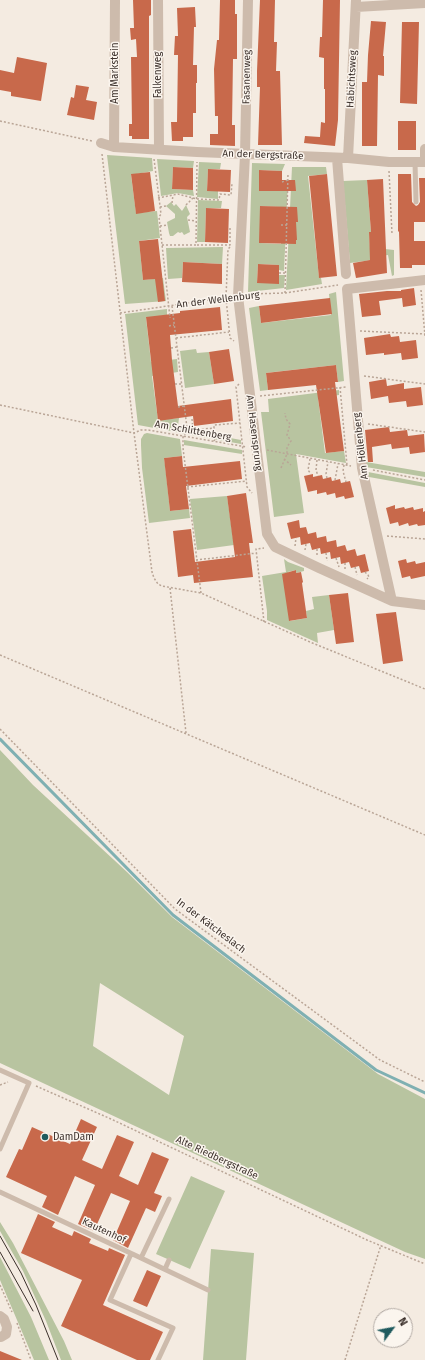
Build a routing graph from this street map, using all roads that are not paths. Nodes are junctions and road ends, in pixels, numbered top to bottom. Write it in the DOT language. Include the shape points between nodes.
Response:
graph roads {
  1 [pos="115,0"];
  2 [pos="158,0"];
  3 [pos="248,0"];
  4 [pos="425,3"];
  5 [pos="356,4"];
  6 [pos="101,143"];
  7 [pos="114,147"];
  8 [pos="425,149"];
  9 [pos="156,153"];
  10 [pos="245,155"];
  11 [pos="337,158"];
  12 [pos="348,158"];
  13 [pos="422,162"];
  14 [pos="416,202"];
  15 [pos="346,274"];
  16 [pos="422,281"];
  17 [pos="392,601"];
  18 [pos="425,606"];
  19 [pos="0,1070"];
  20 [pos="0,1149"];
  21 [pos="0,1192"];
  22 [pos="169,1199"];
  23 [pos="131,1254"];
  24 [pos="141,1258"];
  25 [pos="170,1260"];
  26 [pos="165,1270"];
  27 [pos="208,1290"];
  28 [pos="0,1316"];
  29 [pos="0,1337"];
  30 [pos="158,1360"];
  1 -- 7 [label="street, Am Markstein"];
  2 -- 9 [label="street, Falkenweg"];
  3 -- 10 [label="street, Fasanenweg"];
  4 -- 5 [label="street"];
  5 -- 12 [label="street, Habichtsweg"];
  6 -- 7 [label="street, An der Bergstraße"];
  7 -- 9 [label="street, An der Bergstraße"];
  8 -- 13 [label="street"];
  9 -- 10 [label="street, An der Bergstraße"];
  10 -- 11 [label="street, An der Bergstraße"];
  10 -- 17 [label="street, Am Hasensprung" via="238,296 267,534 276,547"];
  11 -- 12 [label="street, An der Bergstraße"];
  11 -- 15 [label="street"];
  12 -- 13 [label="street, An der Bergstraße"];
  13 -- 14 [label="lane"];
  16 -- 17 [label="street, Am Höllenberg" via="343,287 351,330 362,468"];
  17 -- 18 [label="street, Am Hasensprung"];
  19 -- 20 [label="lane" via="29,1083"];
  21 -- 23 [label="lane, Kautenhof"];
  22 -- 24 [label="lane"];
  23 -- 24 [label="lane, Kautenhof"];
  23 -- 30 [label="lane" via="110,1300 173,1328"];
  24 -- 26 [label="lane, Kautenhof"];
  25 -- 26 [label="lane"];
  26 -- 27 [label="lane, Kautenhof"];
  28 -- 29 [label="street" via="4,1318 7,1327 6,1334"];
}
